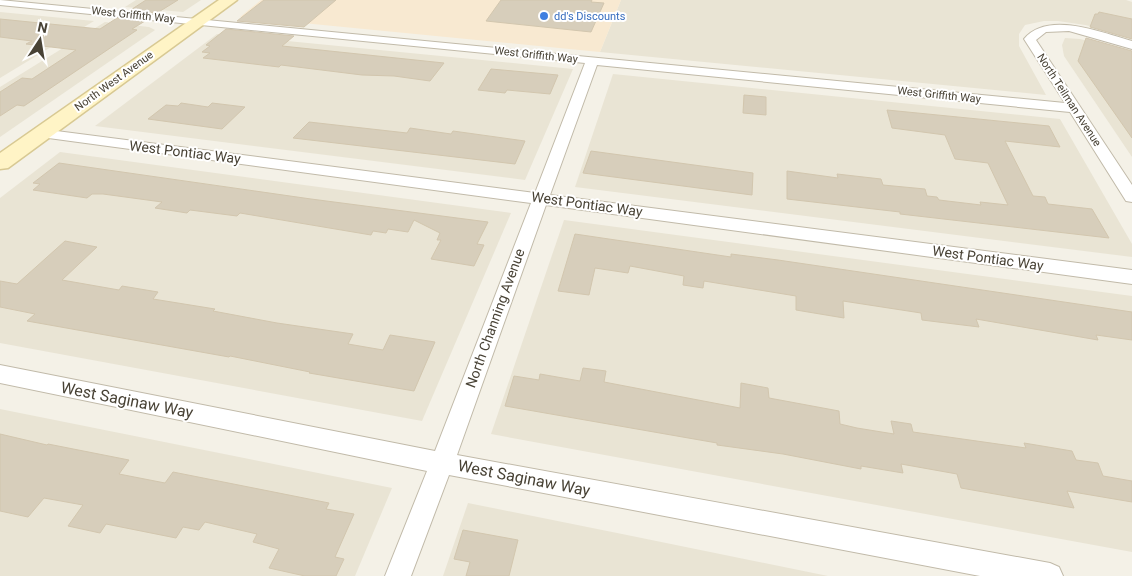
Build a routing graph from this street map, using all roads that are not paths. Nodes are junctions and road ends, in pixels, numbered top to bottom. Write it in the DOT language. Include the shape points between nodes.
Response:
graph roads {
  1 [pos="229,0"];
  2 [pos="0,2"];
  3 [pos="35,3"];
  4 [pos="198,22"];
  5 [pos="1132,45"];
  6 [pos="592,61"];
  7 [pos="1073,108"];
  8 [pos="42,133"];
  9 [pos="0,163"];
  10 [pos="1132,197"];
  11 [pos="540,198"];
  12 [pos="1132,277"];
  13 [pos="0,374"];
  14 [pos="442,463"];
  15 [pos="398,576"];
  16 [pos="1050,576"];
  1 -- 4 [label="main road, North West Avenue"];
  2 -- 3 [label="street, West Griffith Way"];
  3 -- 4 [label="street, West Griffith Way"];
  4 -- 6 [label="street, West Griffith Way"];
  4 -- 8 [label="main road, North West Avenue"];
  5 -- 7 [label="street, North Teilman Avenue" via="1070,28 1043,29 1030,39"];
  6 -- 7 [label="street, West Griffith Way"];
  6 -- 11 [label="street, North Channing Avenue"];
  7 -- 10 [label="street, North Teilman Avenue"];
  8 -- 9 [label="main road, North West Avenue"];
  8 -- 11 [label="street, West Pontiac Way"];
  11 -- 12 [label="street, West Pontiac Way"];
  11 -- 14 [label="street, North Channing Avenue"];
  13 -- 14 [label="street, West Saginaw Way"];
  14 -- 15 [label="street, North Channing Avenue"];
  14 -- 16 [label="street, West Saginaw Way"];
}
